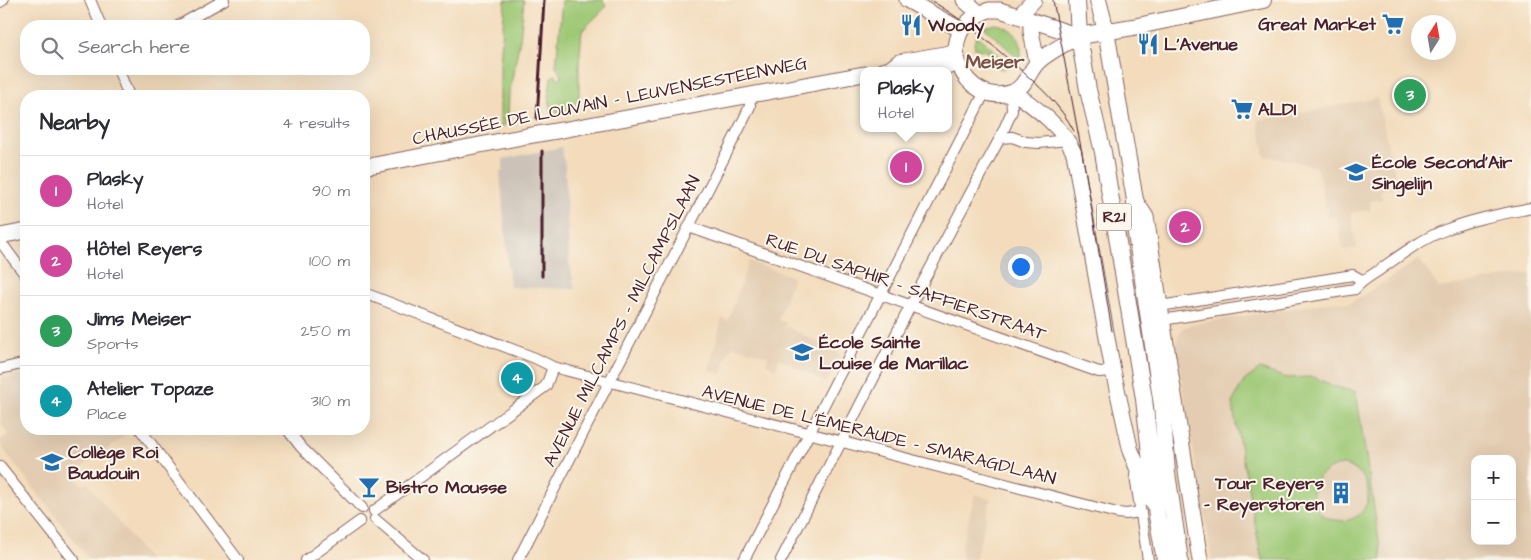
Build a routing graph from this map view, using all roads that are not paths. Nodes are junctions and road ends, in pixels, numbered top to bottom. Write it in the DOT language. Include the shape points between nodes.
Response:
graph roads {
  1 [pos="3,0"];
  2 [pos="90,0"];
  3 [pos="224,0"];
  4 [pos="907,0"];
  5 [pos="964,0"];
  6 [pos="1034,0"];
  7 [pos="1077,0"];
  8 [pos="1098,0"];
  9 [pos="1263,0"];
  10 [pos="0,2"];
  11 [pos="996,5"];
  12 [pos="979,14"];
  13 [pos="1025,19"];
  14 [pos="98,20"];
  15 [pos="189,20"];
  16 [pos="961,30"];
  17 [pos="1106,31"];
  18 [pos="1079,36"];
  19 [pos="957,58"];
  20 [pos="1037,63"];
  21 [pos="894,67"];
  22 [pos="941,67"];
  23 [pos="120,75"];
  24 [pos="860,75"];
  25 [pos="126,90"];
  26 [pos="985,92"];
  27 [pos="1012,92"];
  28 [pos="749,95"];
  29 [pos="1007,122"];
  30 [pos="1012,137"];
  31 [pos="1000,138"];
  32 [pos="1061,141"];
  33 [pos="370,166"];
  34 [pos="1135,200"];
  35 [pos="1531,208"];
  36 [pos="689,226"];
  37 [pos="20,232"];
  38 [pos="0,236"];
  39 [pos="0,241"];
  40 [pos="20,268"];
  41 [pos="1362,280"];
  42 [pos="370,295"];
  43 [pos="881,295"];
  44 [pos="911,306"];
  45 [pos="1161,313"];
  46 [pos="20,365"];
  47 [pos="553,368"];
  48 [pos="0,370"];
  49 [pos="1114,371"];
  50 [pos="609,382"];
  51 [pos="144,435"];
  52 [pos="292,435"];
  53 [pos="809,435"];
  54 [pos="841,443"];
  55 [pos="1131,452"];
  56 [pos="0,467"];
  57 [pos="362,508"];
  58 [pos="1141,512"];
  59 [pos="374,515"];
  60 [pos="1157,516"];
  61 [pos="360,521"];
  62 [pos="74,560"];
  63 [pos="238,560"];
  64 [pos="306,560"];
  65 [pos="423,560"];
  66 [pos="518,560"];
  67 [pos="744,560"];
  68 [pos="781,560"];
  69 [pos="1148,560"];
  70 [pos="1165,560"];
  71 [pos="1180,560"];
  72 [pos="1200,560"];
  1 -- 10 [label="street"];
  2 -- 14 [label="street"];
  3 -- 15 [label="street"];
  4 -- 16 [label="main road"];
  5 -- 12 [label="main road"];
  6 -- 13 [label="main road"];
  7 -- 18 [label="main road, R21"];
  8 -- 17 [label="main road, R21"];
  9 -- 17 [label="main road"];
  11 -- 12 [label="main road"];
  11 -- 13 [label="main road"];
  12 -- 16 [label="main road" via="969,19"];
  13 -- 18 [label="main road"];
  13 -- 20 [label="main road" via="1031,31"];
  16 -- 19 [label="main road" via="956,47"];
  17 -- 18 [label="main road"];
  17 -- 34 [label="main road, R21"];
  18 -- 20 [label="main road"];
  18 -- 60 [label="main road, R21" via="1092,112 1104,152 1144,399"];
  19 -- 21 [label="main road" via="900,62"];
  19 -- 22 [label="main road"];
  19 -- 26 [label="main road" via="967,80"];
  20 -- 27 [label="main road" via="1029,77"];
  23 -- 25 [label="street"];
  24 -- 28 [label="main road, CHAUSSÉE DE LOUVAIN - LEUVENSESTEENWEG"];
  26 -- 27 [label="main road"];
  26 -- 43 [label="street"];
  27 -- 29 [label="street" via="1012,111"];
  27 -- 32 [label="main road" via="1052,122"];
  28 -- 33 [label="main road, CHAUSSÉE DE LOUVAIN - LEUVENSESTEENWEG, bridge"];
  28 -- 36 [label="street, AVENUE MILCAMPS - MILCAMPSLAAN" via="748,112"];
  29 -- 30 [label="street"];
  29 -- 31 [label="street"];
  30 -- 31 [label="street"];
  30 -- 32 [label="street" via="1026,142"];
  31 -- 44 [label="street"];
  32 -- 49 [label="main road" via="1074,153 1080,178"];
  34 -- 45 [label="main road" via="1146,217"];
  34 -- 71 [label="main road, R21" via="1135,227 1162,405 1167,473"];
  35 -- 41 [label="street" via="1445,230"];
  36 -- 43 [label="street, RUE DU SAPHIR - SAFFIERSTRAAT"];
  36 -- 50 [label="street, AVENUE MILCAMPS - MILCAMPSLAAN"];
  37 -- 38 [label="main road"];
  39 -- 40 [label="street"];
  41 -- 45 [label="street" via="1353,274"];
  41 -- 45 [label="street" via="1355,289"];
  42 -- 47 [label="street, AVENUE DE L'ÉMERAUDE - SMARAGDLAAN" via="535,358"];
  43 -- 44 [label="street, RUE DU SAPHIR - SAFFIERSTRAAT"];
  43 -- 53 [label="street"];
  44 -- 49 [label="street, RUE DU SAPHIR - SAFFIERSTRAAT" via="1099,372"];
  44 -- 54 [label="street"];
  45 -- 72 [label="main road"];
  46 -- 48 [label="street"];
  47 -- 50 [label="street, AVENUE DE L'ÉMERAUDE - SMARAGDLAAN"];
  47 -- 59 [label="street" via="546,386"];
  49 -- 55 [label="main road"];
  50 -- 53 [label="street, AVENUE DE L'ÉMERAUDE - SMARAGDLAAN"];
  50 -- 66 [label="street, AVENUE MILCAMPS - MILCAMPSLAAN"];
  51 -- 63 [label="street"];
  52 -- 57 [label="street"];
  53 -- 54 [label="street, AVENUE DE L'ÉMERAUDE - SMARAGDLAAN"];
  53 -- 67 [label="street"];
  54 -- 58 [label="street, AVENUE DE L'ÉMERAUDE - SMARAGDLAAN" via="1117,513"];
  54 -- 68 [label="street"];
  55 -- 58 [label="street"];
  55 -- 60 [label="main road"];
  56 -- 62 [label="street"];
  57 -- 59 [label="street" via="368,507"];
  57 -- 61 [label="street"];
  58 -- 69 [label="street"];
  59 -- 61 [label="street" via="369,524"];
  59 -- 65 [label="street"];
  60 -- 70 [label="main road, R21"];
  61 -- 64 [label="street"];
}
